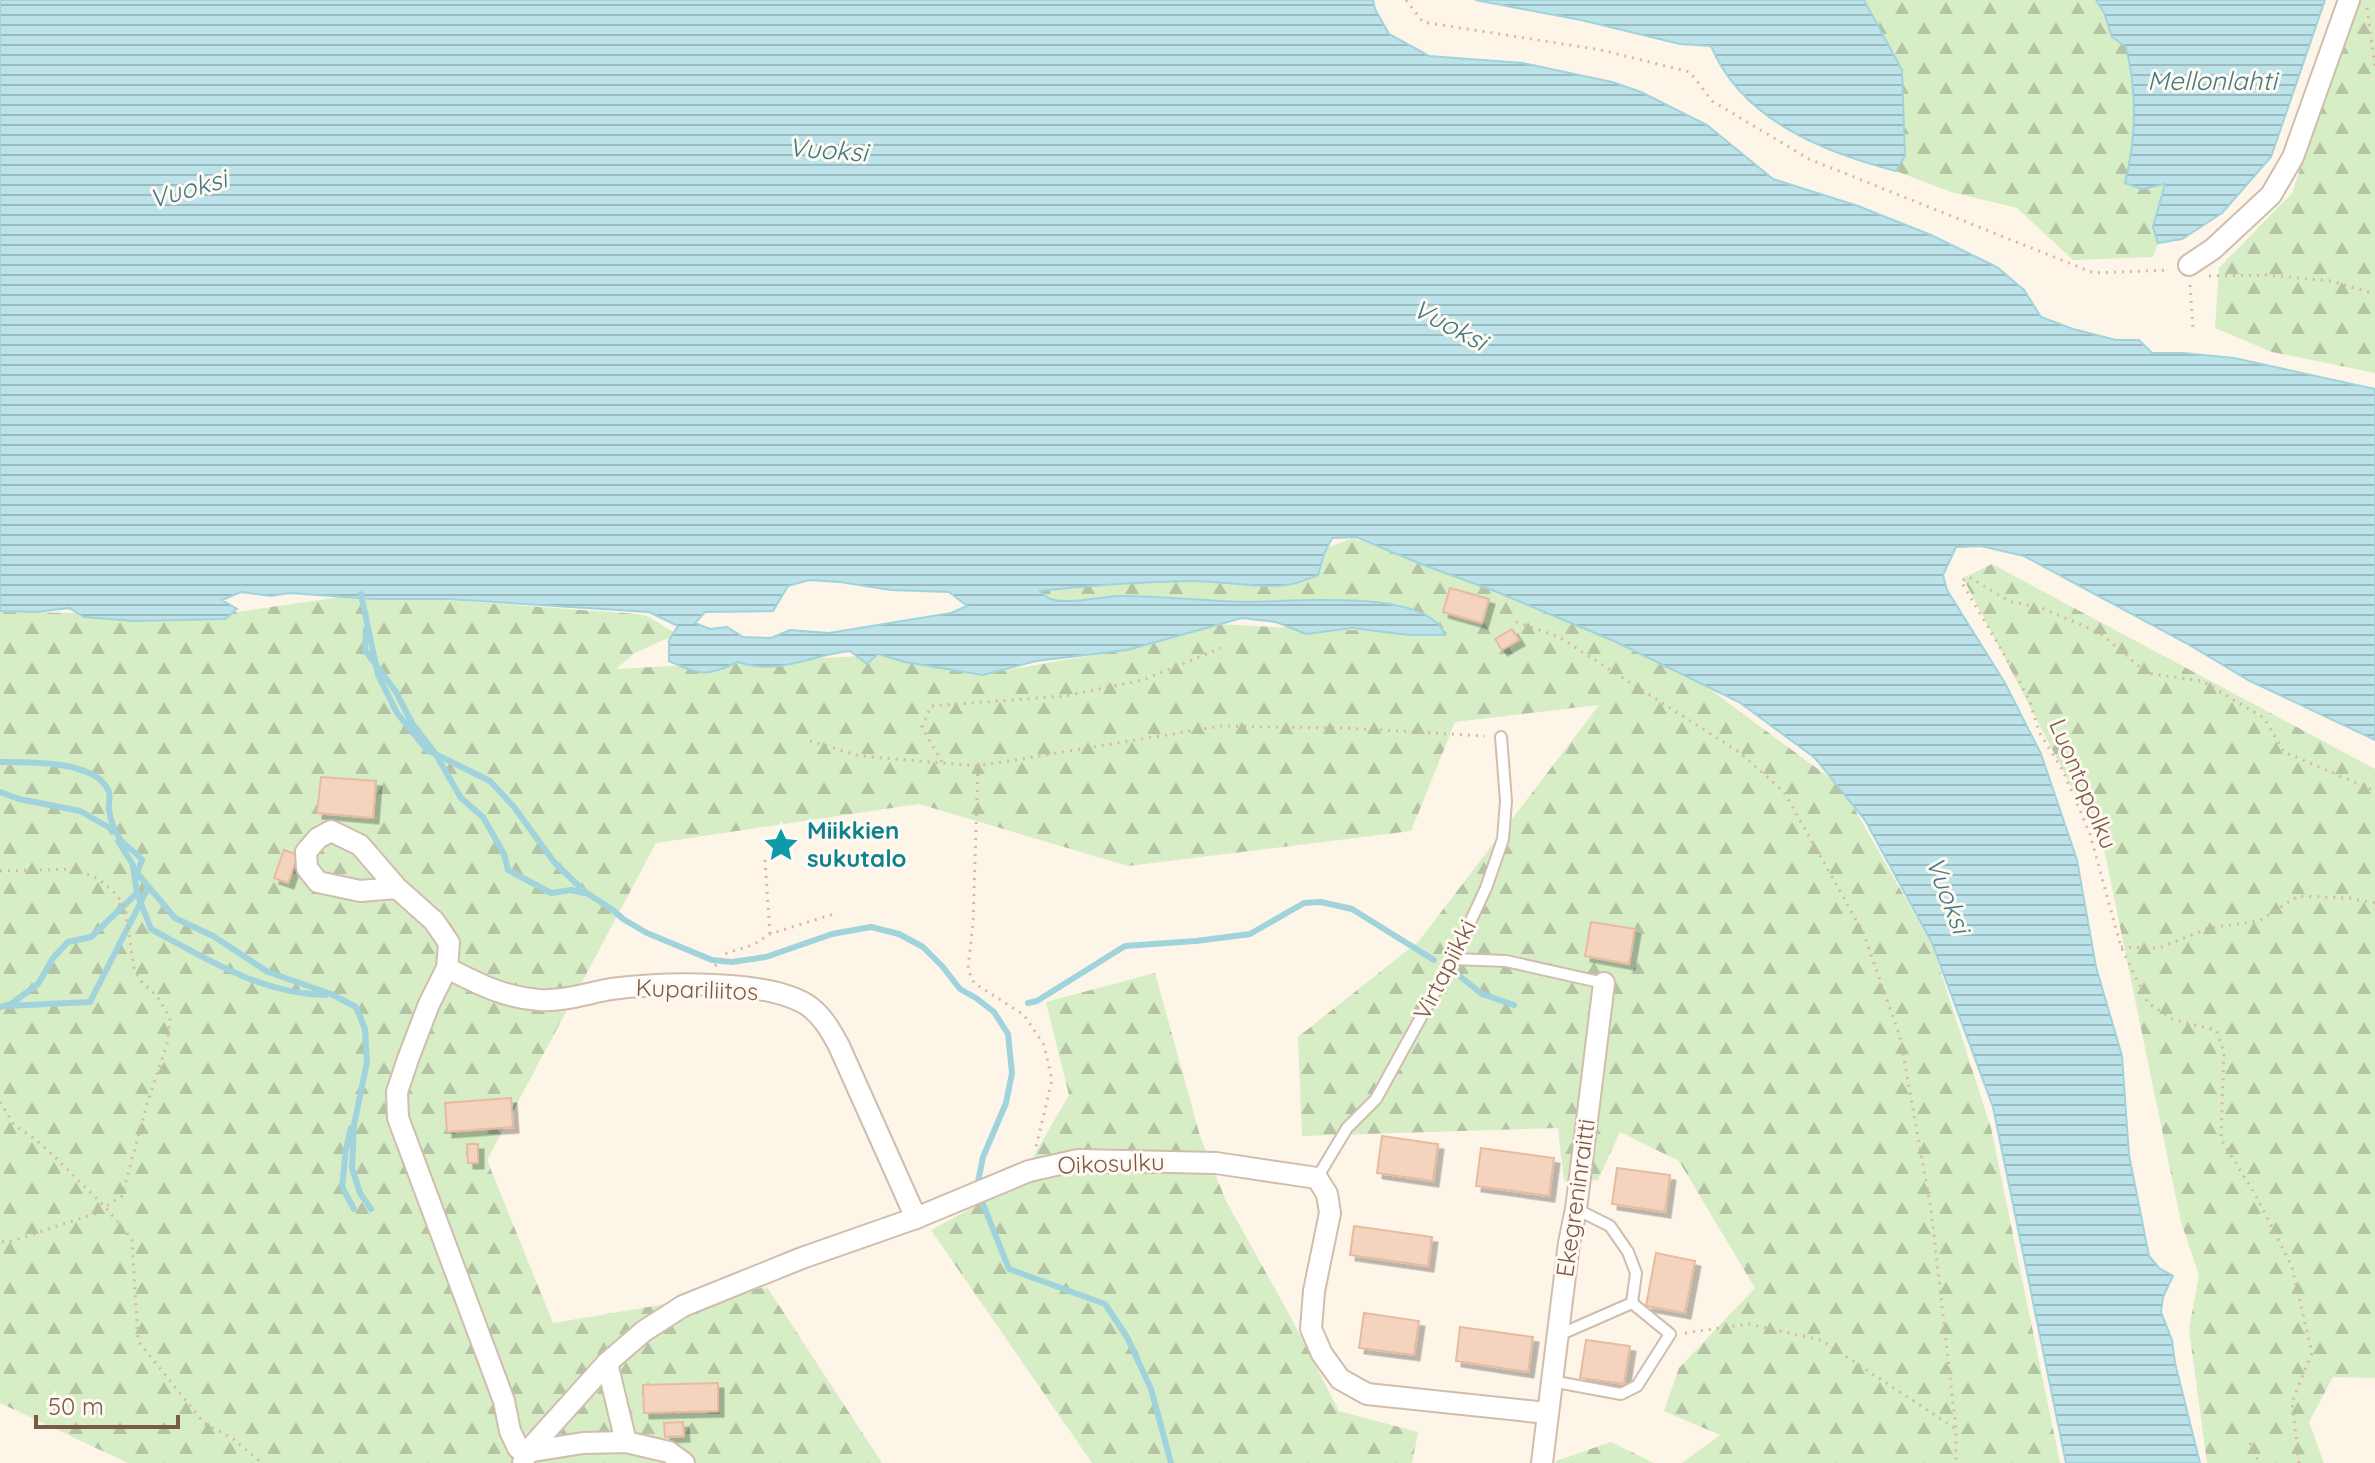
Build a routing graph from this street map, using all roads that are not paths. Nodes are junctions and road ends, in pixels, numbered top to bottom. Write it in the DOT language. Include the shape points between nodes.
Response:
graph roads {
  1 [pos="2349,0"];
  2 [pos="2189,265"];
  3 [pos="1501,737"];
  4 [pos="397,888"];
  5 [pos="1453,959"];
  6 [pos="447,968"];
  7 [pos="1604,983"];
  8 [pos="1317,1178"];
  9 [pos="1576,1209"];
  10 [pos="916,1218"];
  11 [pos="1632,1303"];
  12 [pos="1559,1335"];
  13 [pos="607,1363"];
  14 [pos="1551,1381"];
  15 [pos="1547,1413"];
  16 [pos="626,1442"];
  17 [pos="525,1458"];
  18 [pos="684,1463"];
  19 [pos="1542,1463"];
  1 -- 2 [label="street" via="2293,157 2271,195"];
  3 -- 5 [label="lane, Virtapiikki" via="1503,839"];
  4 -- 6 [label="street" via="434,921 449,943"];
  5 -- 7 [label="lane" via="1506,961"];
  5 -- 8 [label="lane, Virtapiikki" via="1376,1099 1347,1128"];
  6 -- 10 [label="street, Kupariliitos" via="493,992 540,1000 633,986 683,985 771,992 808,1006 839,1046"];
  6 -- 17 [label="street" via="397,1092 398,1118 504,1401 510,1431"];
  7 -- 9 [label="street, Ekegreninraitti"];
  8 -- 10 [label="street, Oikosulku" via="1216,1163 1078,1160 1029,1171"];
  8 -- 15 [label="street" via="1330,1213 1311,1329 1340,1379 1367,1394"];
  9 -- 11 [label="lane" via="1610,1226 1628,1252 1636,1273"];
  9 -- 12 [label="street, Ekegreninraitti"];
  10 -- 13 [label="street, Oikosulku" via="683,1306"];
  11 -- 12 [label="lane"];
  11 -- 14 [label="lane" via="1670,1334 1637,1386 1621,1394"];
  12 -- 14 [label="street, Ekegreninraitti"];
  13 -- 16 [label="street"];
  13 -- 17 [label="street, Oikosulku"];
  14 -- 15 [label="street, Ekegreninraitti"];
  15 -- 19 [label="street, Ekegreninraitti"];
  16 -- 17 [label="street" via="583,1443"];
  16 -- 18 [label="street" via="669,1452"];
}
